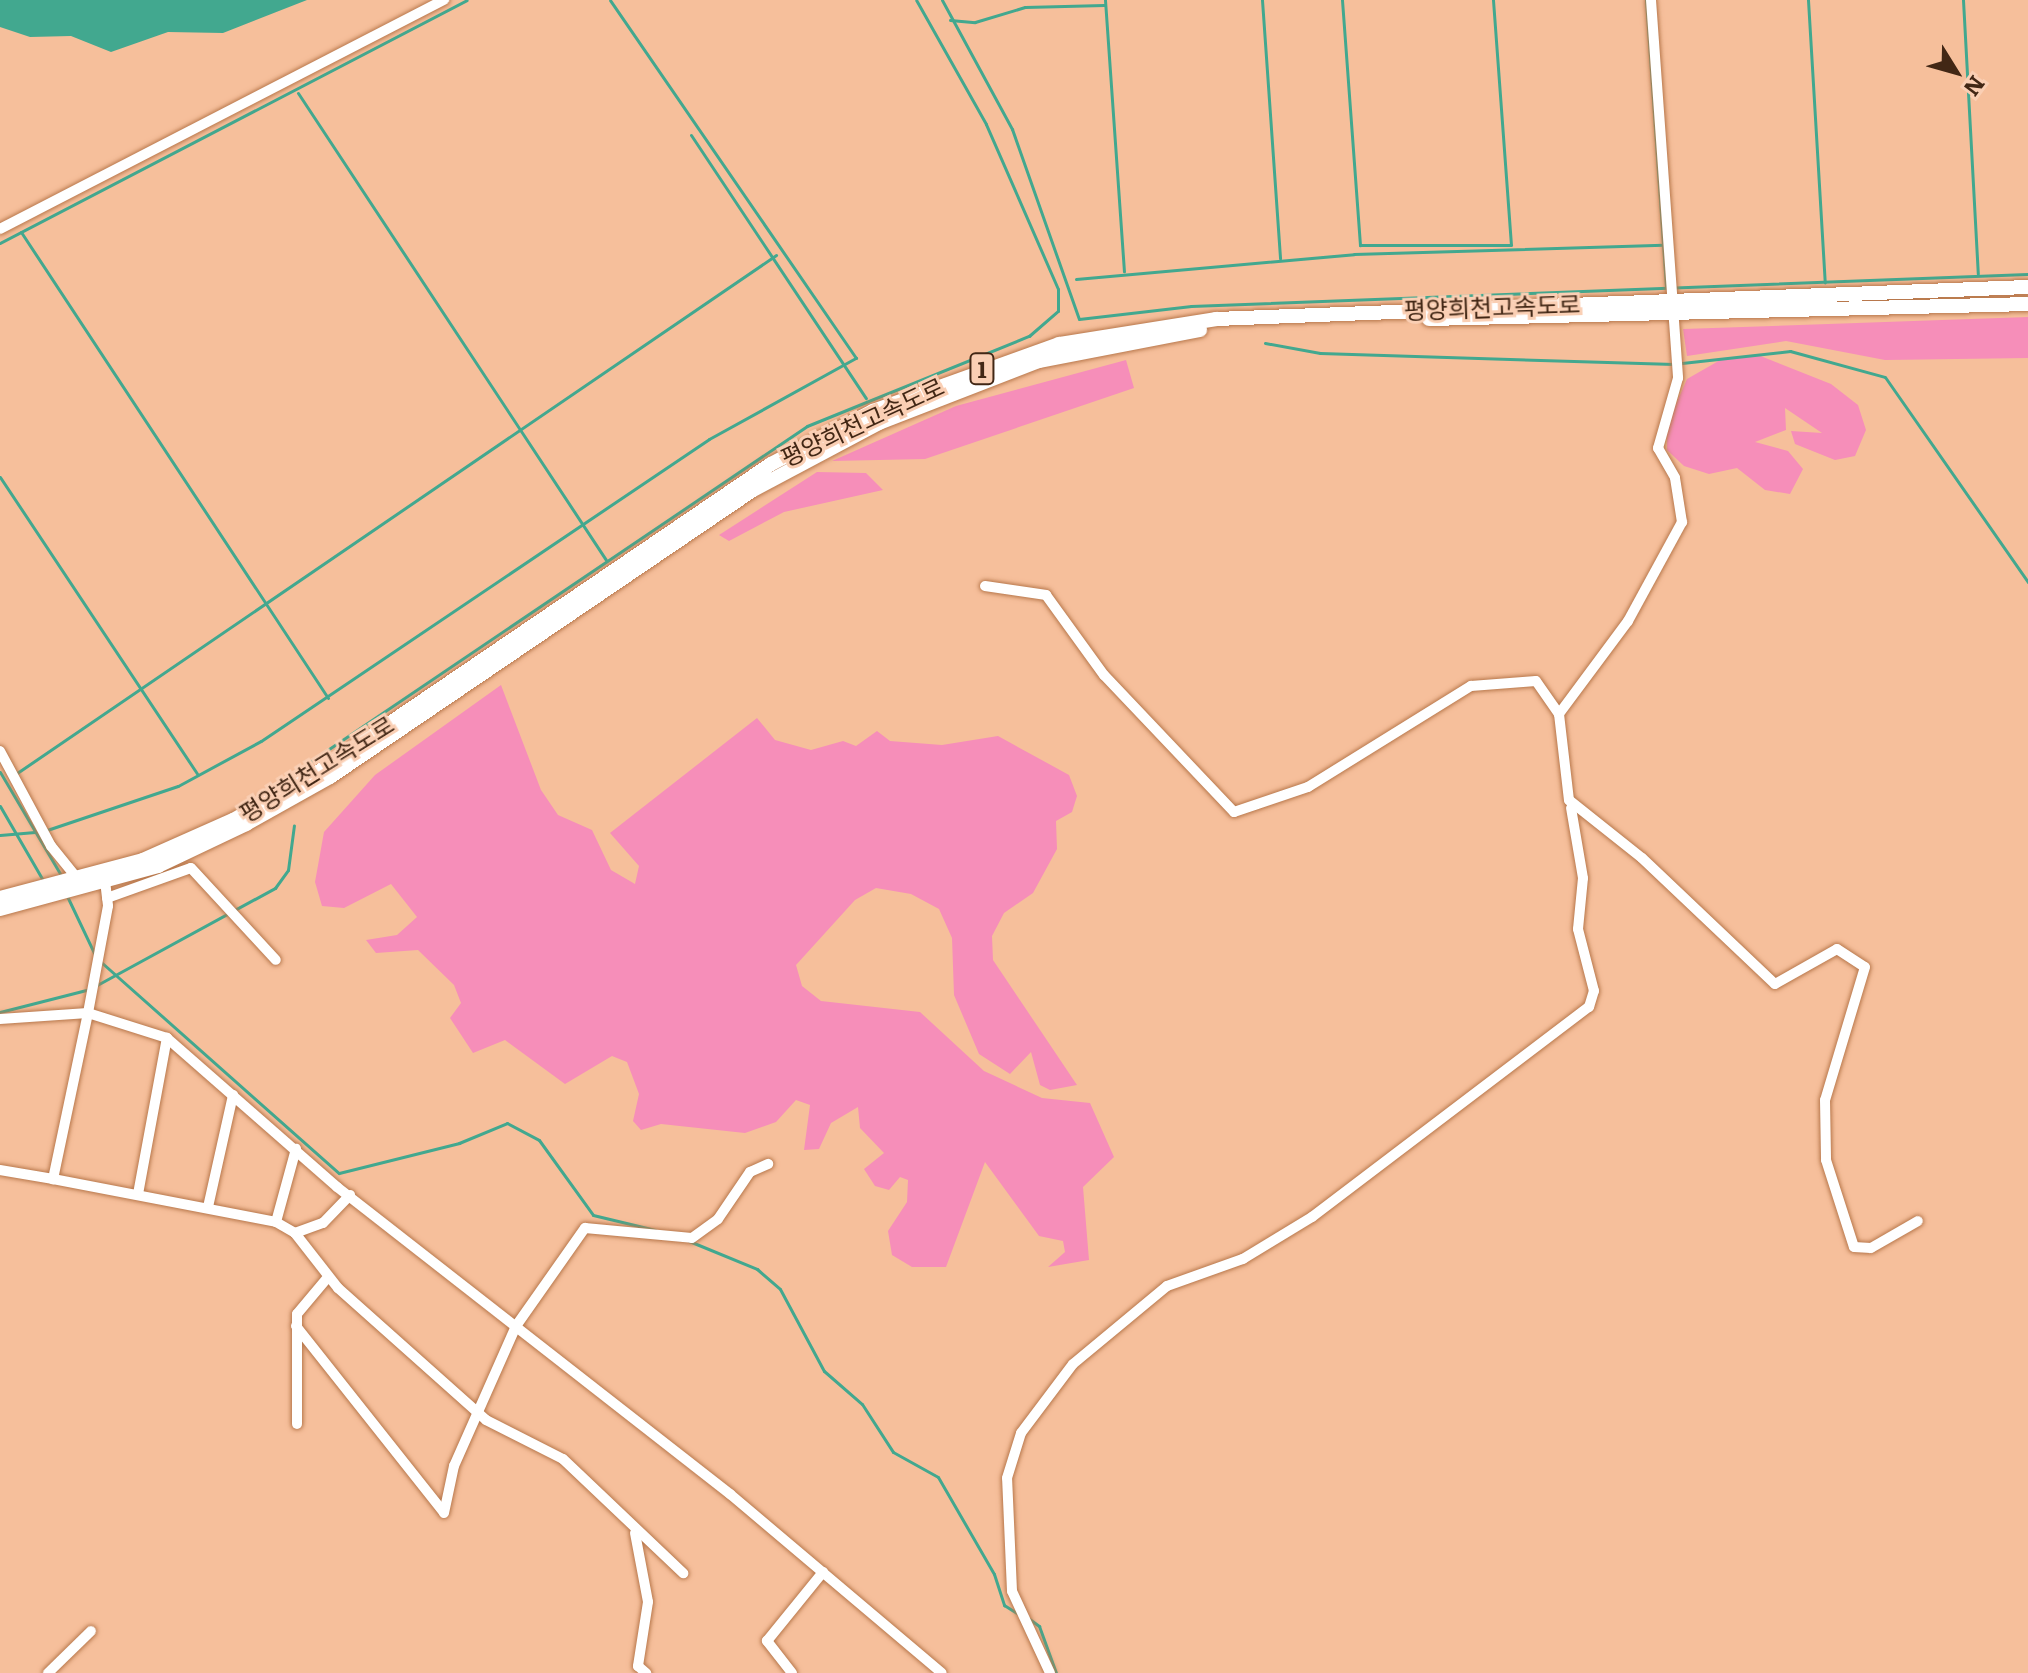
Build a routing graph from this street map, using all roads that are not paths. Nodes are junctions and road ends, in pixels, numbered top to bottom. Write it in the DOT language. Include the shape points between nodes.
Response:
graph roads {
  1 [pos="444,0"];
  2 [pos="1651,0"];
  3 [pos="0,229"];
  4 [pos="2028,287"];
  5 [pos="2028,304"];
  6 [pos="1672,305"];
  7 [pos="985,586"];
  8 [pos="1559,714"];
  9 [pos="0,751"];
  10 [pos="1571,808"];
  11 [pos="105,881"];
  12 [pos="67,885"];
  13 [pos="0,898"];
  14 [pos="107,898"];
  15 [pos="0,909"];
  16 [pos="276,960"];
  17 [pos="88,1013"];
  18 [pos="0,1021"];
  19 [pos="167,1038"];
  20 [pos="233,1095"];
  21 [pos="296,1149"];
  22 [pos="768,1164"];
  23 [pos="0,1170"];
  24 [pos="53,1179"];
  25 [pos="138,1194"];
  26 [pos="350,1195"];
  27 [pos="208,1207"];
  28 [pos="1918,1221"];
  29 [pos="276,1222"];
  30 [pos="295,1233"];
  31 [pos="328,1277"];
  32 [pos="296,1326"];
  33 [pos="516,1326"];
  34 [pos="477,1410"];
  35 [pos="297,1424"];
  36 [pos="635,1533"];
  37 [pos="823,1572"];
  38 [pos="683,1573"];
  39 [pos="91,1631"];
  40 [pos="48,1673"];
  41 [pos="646,1673"];
  42 [pos="792,1673"];
  43 [pos="942,1673"];
  44 [pos="1050,1673"];
  1 -- 3 [label="street"];
  2 -- 6 [label="street"];
  4 -- 6 [label="highway, 평양희천고속도로 / 1"];
  5 -- 6 [label="highway, 평양희천고속도로 / 1"];
  6 -- 8 [label="street" via="1678,378 1657,432 1683,507 1677,541"];
  6 -- 11 [label="highway, 평양희천고속도로 / 1" via="1156,335 960,388 753,490 330,777 201,847"];
  6 -- 12 [label="highway, 평양희천고속도로 / 1" via="1144,326 956,377 771,464 306,779 191,840"];
  7 -- 8 [label="street" via="1046,595 1104,675 1234,812 1308,787 1471,686 1536,681"];
  8 -- 10 [label="street"];
  9 -- 12 [label="street"];
  10 -- 28 [label="street" via="1642,858 1775,984 1837,949 1865,967 1825,1100 1826,1160 1854,1247 1871,1248"];
  10 -- 44 [label="street" via="1583,878 1578,929 1594,991 1589,1007 1312,1217 1243,1259 1167,1286 1073,1364 1021,1433 1007,1478 1012,1591"];
  11 -- 12 [label="highway, 평양희천고속도로 / 1"];
  11 -- 14 [label="street"];
  12 -- 13 [label="highway, 평양희천고속도로 / 1"];
  12 -- 15 [label="highway, 평양희천고속도로 / 1"];
  14 -- 16 [label="street" via="191,868"];
  14 -- 17 [label="street"];
  17 -- 18 [label="street"];
  17 -- 19 [label="street"];
  17 -- 24 [label="street"];
  19 -- 20 [label="street"];
  19 -- 25 [label="street"];
  20 -- 21 [label="street"];
  20 -- 27 [label="street"];
  21 -- 26 [label="street"];
  21 -- 29 [label="street"];
  22 -- 33 [label="street" via="750,1172 718,1219 692,1238 585,1228"];
  23 -- 24 [label="street"];
  24 -- 25 [label="street"];
  25 -- 27 [label="street"];
  26 -- 30 [label="street" via="323,1223"];
  26 -- 33 [label="street"];
  27 -- 29 [label="street"];
  29 -- 30 [label="street"];
  30 -- 31 [label="street"];
  31 -- 32 [label="street" via="301,1306"];
  31 -- 34 [label="street"];
  32 -- 34 [label="street" via="444,1513 454,1466"];
  32 -- 35 [label="street"];
  33 -- 34 [label="street"];
  33 -- 37 [label="street"];
  34 -- 36 [label="street" via="563,1459"];
  36 -- 38 [label="street"];
  36 -- 41 [label="street" via="648,1602 638,1666"];
  37 -- 42 [label="street" via="767,1641"];
  37 -- 43 [label="street"];
  39 -- 40 [label="street"];
}
